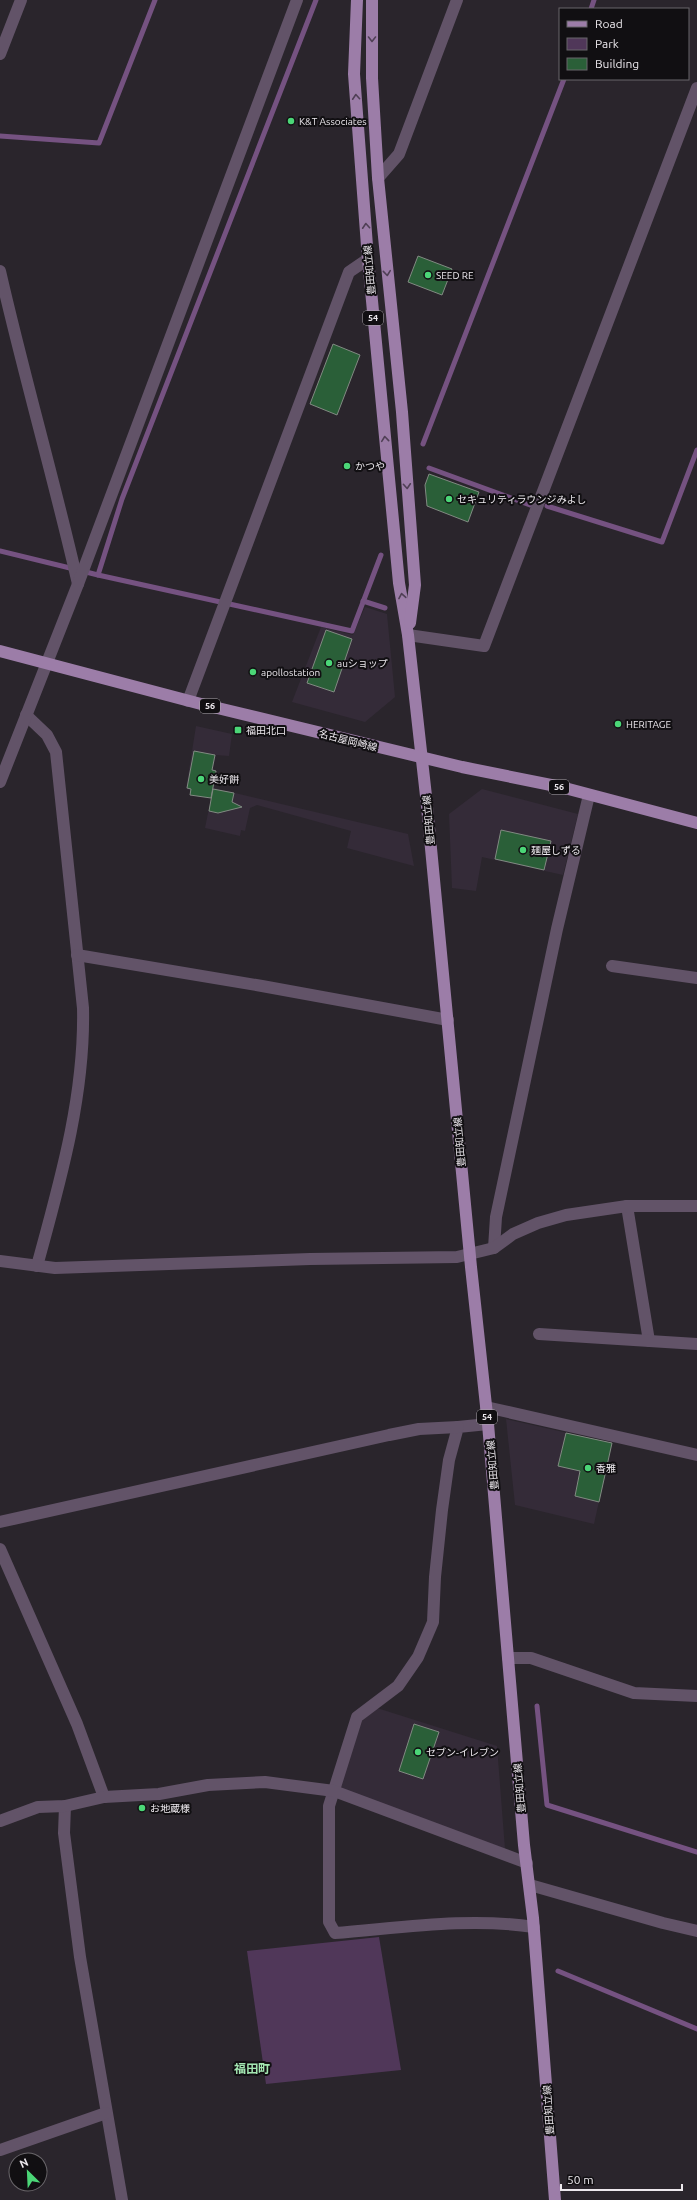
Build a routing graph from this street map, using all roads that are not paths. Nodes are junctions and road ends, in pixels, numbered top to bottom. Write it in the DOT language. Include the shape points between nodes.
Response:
graph roads {
  1 [pos="21,0"];
  2 [pos="297,0"];
  3 [pos="357,0"];
  4 [pos="372,0"];
  5 [pos="457,0"];
  6 [pos="0,54"];
  7 [pos="697,88"];
  8 [pos="378,178"];
  9 [pos="368,259"];
  10 [pos="0,271"];
  11 [pos="78,584"];
  12 [pos="408,635"];
  13 [pos="0,652"];
  14 [pos="48,663"];
  15 [pos="188,701"];
  16 [pos="26,715"];
  17 [pos="420,756"];
  18 [pos="0,782"];
  19 [pos="589,795"];
  20 [pos="697,823"];
  21 [pos="77,955"];
  22 [pos="612,966"];
  23 [pos="697,978"];
  24 [pos="448,1020"];
  25 [pos="627,1206"];
  26 [pos="697,1206"];
  27 [pos="494,1248"];
  28 [pos="470,1255"];
  29 [pos="0,1261"];
  30 [pos="37,1266"];
  31 [pos="540,1334"];
  32 [pos="649,1341"];
  33 [pos="697,1344"];
  34 [pos="486,1407"];
  35 [pos="488,1424"];
  36 [pos="458,1427"];
  37 [pos="697,1455"];
  38 [pos="0,1522"];
  39 [pos="0,1549"];
  40 [pos="508,1658"];
  41 [pos="697,1696"];
  42 [pos="334,1791"];
  43 [pos="104,1797"];
  44 [pos="65,1806"];
  45 [pos="0,1821"];
  46 [pos="527,1863"];
  47 [pos="530,1885"];
  48 [pos="534,1927"];
  49 [pos="697,1930"];
  50 [pos="106,2113"];
  51 [pos="0,2150"];
  52 [pos="122,2200"];
  53 [pos="555,2200"];
  1 -- 6 [label="street"];
  2 -- 11 [label="street"];
  9 -- 3 [label="main road, 豊田知立線 / 54, one-way" via="354,74"];
  4 -- 8 [label="main road, 豊田知立線 / 54, one-way" via="372,78"];
  5 -- 8 [label="street" via="399,154"];
  7 -- 12 [label="street" via="484,646"];
  8 -- 12 [label="main road, 豊田知立線 / 54, one-way" via="402,412 415,585"];
  12 -- 9 [label="main road, 豊田知立線 / 54, one-way" via="399,583"];
  9 -- 15 [label="street" via="349,272"];
  10 -- 11 [label="street"];
  11 -- 14 [label="street"];
  12 -- 17 [label="main road, 豊田知立線 / 54"];
  13 -- 14 [label="main road, 名古屋岡崎線 / 56"];
  14 -- 15 [label="main road, 名古屋岡崎線 / 56"];
  14 -- 16 [label="street"];
  15 -- 17 [label="main road, 名古屋岡崎線 / 56"];
  16 -- 18 [label="street"];
  16 -- 21 [label="street" via="47,735 56,752"];
  17 -- 19 [label="main road, 名古屋岡崎線 / 56"];
  17 -- 24 [label="main road, 豊田知立線 / 54"];
  19 -- 20 [label="main road, 名古屋岡崎線 / 56"];
  19 -- 27 [label="street" via="555,936 496,1217"];
  21 -- 24 [label="street"];
  21 -- 30 [label="street" via="84,1039 79,1081 68,1144"];
  22 -- 23 [label="street"];
  24 -- 28 [label="main road, 豊田知立線 / 54"];
  25 -- 26 [label="street"];
  25 -- 27 [label="street" via="566,1215 538,1223 513,1234"];
  25 -- 32 [label="street"];
  27 -- 28 [label="street"];
  28 -- 30 [label="street" via="419,1258 310,1258 55,1268"];
  28 -- 34 [label="main road, 豊田知立線 / 54"];
  29 -- 30 [label="street"];
  31 -- 32 [label="street"];
  32 -- 33 [label="street"];
  34 -- 35 [label="main road, 豊田知立線 / 54"];
  34 -- 37 [label="street"];
  35 -- 36 [label="street"];
  35 -- 40 [label="main road, 豊田知立線 / 54"];
  36 -- 38 [label="street" via="419,1429 382,1436"];
  36 -- 42 [label="street" via="449,1460 442,1510 434,1577 433,1622 418,1657 398,1686 357,1717"];
  39 -- 43 [label="street" via="77,1724"];
  40 -- 41 [label="street" via="531,1658 634,1692"];
  40 -- 46 [label="main road, 豊田知立線 / 54"];
  42 -- 43 [label="street" via="265,1782 208,1785 159,1794"];
  42 -- 46 [label="street"];
  42 -- 48 [label="street" via="329,1806 329,1922 335,1933 438,1924 507,1922"];
  43 -- 44 [label="street"];
  44 -- 45 [label="street" via="38,1807"];
  44 -- 50 [label="street" via="64,1833 80,1956"];
  46 -- 47 [label="main road, 豊田知立線 / 54"];
  47 -- 48 [label="main road, 豊田知立線 / 54"];
  47 -- 49 [label="street" via="663,1923"];
  48 -- 53 [label="main road, 豊田知立線 / 54"];
  50 -- 51 [label="street"];
  50 -- 52 [label="street"];
}
